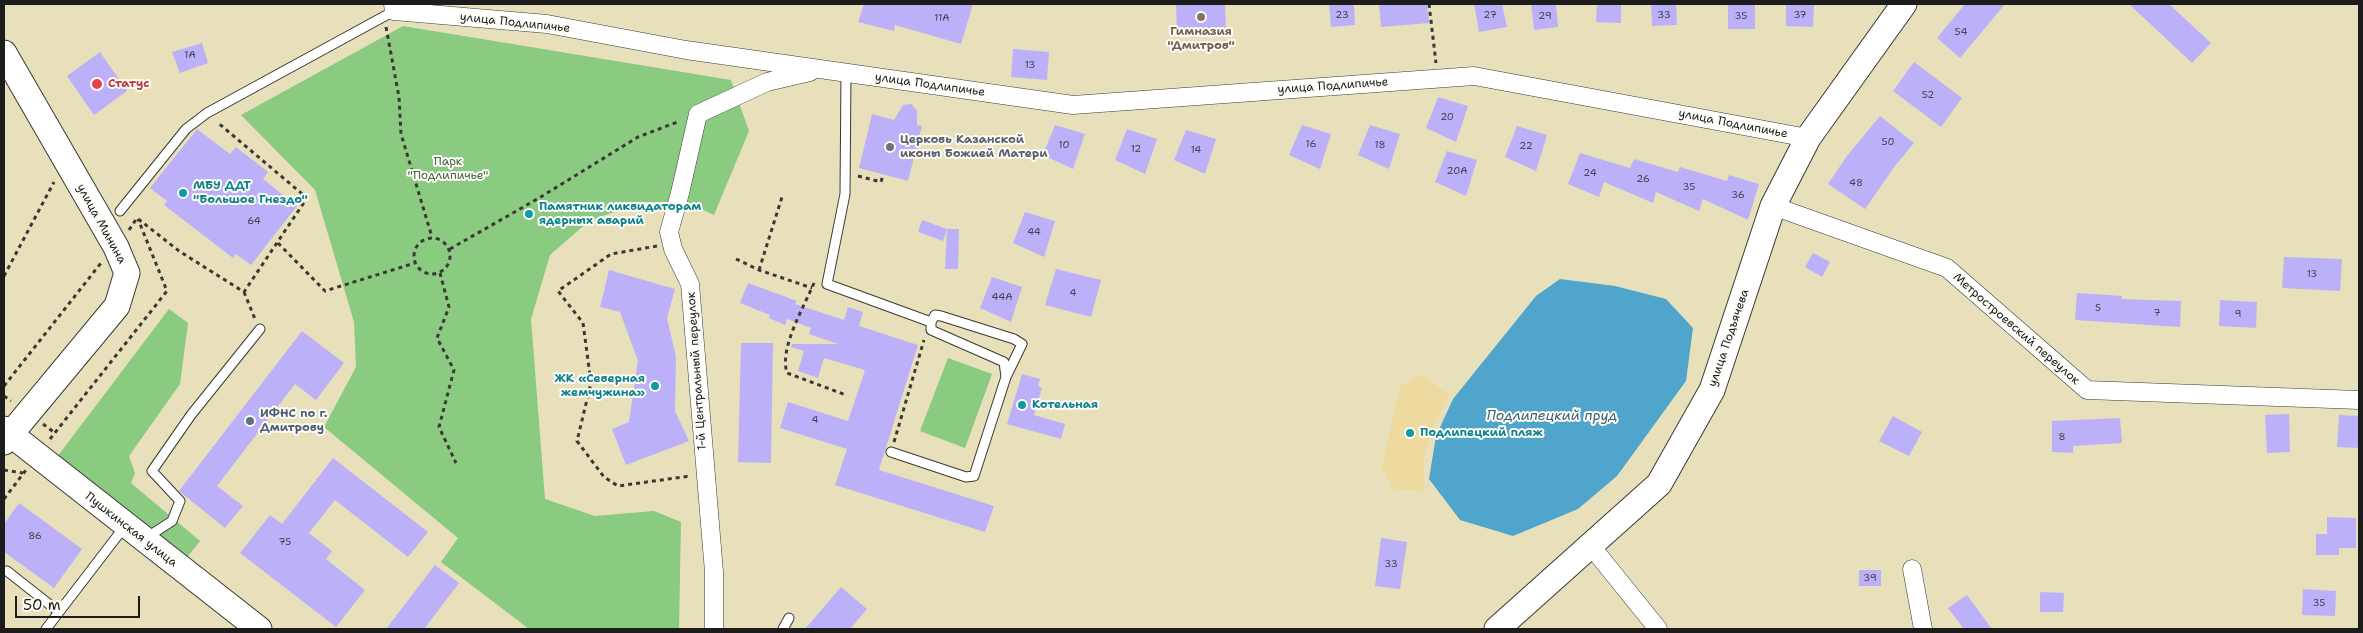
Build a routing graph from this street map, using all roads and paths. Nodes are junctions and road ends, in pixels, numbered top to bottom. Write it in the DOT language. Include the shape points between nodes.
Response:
graph roads {
  1 [pos="1429,4"];
  2 [pos="1904,4"];
  3 [pos="390,11"];
  4 [pos="4,53"];
  5 [pos="818,70"];
  6 [pos="846,73"];
  7 [pos="1438,78"];
  8 [pos="207,113"];
  9 [pos="698,114"];
  10 [pos="1808,138"];
  11 [pos="845,172"];
  12 [pos="883,175"];
  13 [pos="55,176"];
  14 [pos="782,197"];
  15 [pos="1774,206"];
  16 [pos="120,211"];
  17 [pos="137,218"];
  18 [pos="432,237"];
  19 [pos="278,243"];
  20 [pos="662,245"];
  21 [pos="116,247"];
  22 [pos="450,249"];
  23 [pos="736,259"];
  24 [pos="415,263"];
  25 [pos="96,268"];
  26 [pos="759,270"];
  27 [pos="440,273"];
  28 [pos="4,276"];
  29 [pos="815,280"];
  30 [pos="812,288"];
  31 [pos="244,292"];
  32 [pos="928,321"];
  33 [pos="260,329"];
  34 [pos="1006,377"];
  35 [pos="4,386"];
  36 [pos="846,395"];
  37 [pos="2359,400"];
  38 [pos="6,435"];
  39 [pos="891,452"];
  40 [pos="456,463"];
  41 [pos="30,465"];
  42 [pos="4,470"];
  43 [pos="705,473"];
  44 [pos="4,499"];
  45 [pos="134,532"];
  46 [pos="1591,546"];
  47 [pos="1912,569"];
  48 [pos="7,571"];
  49 [pos="60,612"];
  50 [pos="789,618"];
  51 [pos="46,629"];
  52 [pos="259,629"];
  53 [pos="714,629"];
  54 [pos="782,629"];
  55 [pos="1497,629"];
  56 [pos="1658,629"];
  57 [pos="1922,629"];
  1 -- 7 [label="path"];
  2 -- 10 [label="main road, улица Подъячева"];
  3 -- 5 [label="street, улица Подлипичье" via="547,24"];
  3 -- 8 [label="lane"];
  3 -- 18 [label="path" via="401,134"];
  4 -- 21 [label="main road, улица Минина"];
  5 -- 6 [label="street, улица Подлипичье"];
  5 -- 9 [label="street" via="767,82"];
  6 -- 7 [label="street, улица Подлипичье" via="1073,105"];
  6 -- 11 [label="lane"];
  7 -- 10 [label="street, улица Подлипичье" via="1474,76"];
  8 -- 16 [label="lane" via="186,128"];
  8 -- 19 [label="path" via="307,198"];
  9 -- 22 [label="path" via="638,137"];
  9 -- 43 [label="street, 1-й Центральный переулок" via="669,232 673,249 690,284"];
  10 -- 15 [label="main road, улица Подъячева"];
  11 -- 12 [label="path" via="881,182"];
  11 -- 32 [label="lane" via="844,199 828,284"];
  13 -- 28 [label="path" via="54,185"];
  14 -- 26 [label="path"];
  15 -- 37 [label="street, Метростроевский переулок" via="1947,268 2087,390"];
  15 -- 46 [label="main road, улица Подъячева" via="1712,390 1659,484"];
  17 -- 21 [label="path"];
  17 -- 31 [label="path" via="179,251"];
  17 -- 41 [label="path" via="167,290"];
  18 -- 22 [label="path" via="440,239"];
  18 -- 24 [label="path" via="419,243"];
  19 -- 24 [label="path" via="325,291"];
  19 -- 31 [label="path"];
  20 -- 43 [label="path" via="611,254 558,291 583,323 591,383 577,441 604,476 618,486"];
  21 -- 38 [label="main road, улица Минина" via="127,273 117,306"];
  22 -- 27 [label="path" via="450,263"];
  23 -- 26 [label="path"];
  24 -- 27 [label="path" via="425,273"];
  25 -- 35 [label="path"];
  26 -- 30 [label="path"];
  27 -- 40 [label="path" via="449,307 437,338 454,370 439,427"];
  29 -- 30 [label="path"];
  30 -- 36 [label="path" via="795,325 784,363 788,373"];
  31 -- 33 [label="path"];
  32 -- 34 [label="lane" via="931,330 1004,362"];
  32 -- 34 [label="lane" via="935,315 941,316 1022,344"];
  32 -- 39 [label="path"];
  33 -- 45 [label="lane" via="191,415 152,471 180,501 172,521"];
  34 -- 39 [label="lane" via="974,476 966,477"];
  38 -- 41 [label="main road, Пушкинская улица"];
  41 -- 42 [label="path"];
  41 -- 44 [label="path"];
  41 -- 45 [label="main road, Пушкинская улица"];
  43 -- 53 [label="street, 1-й Центральный переулок" via="714,572"];
  45 -- 49 [label="lane"];
  45 -- 52 [label="main road, Пушкинская улица"];
  46 -- 55 [label="main road, улица Подъячева"];
  46 -- 56 [label="street"];
  47 -- 57 [label="street"];
  48 -- 49 [label="lane"];
  49 -- 51 [label="lane"];
  50 -- 54 [label="lane"];
}
